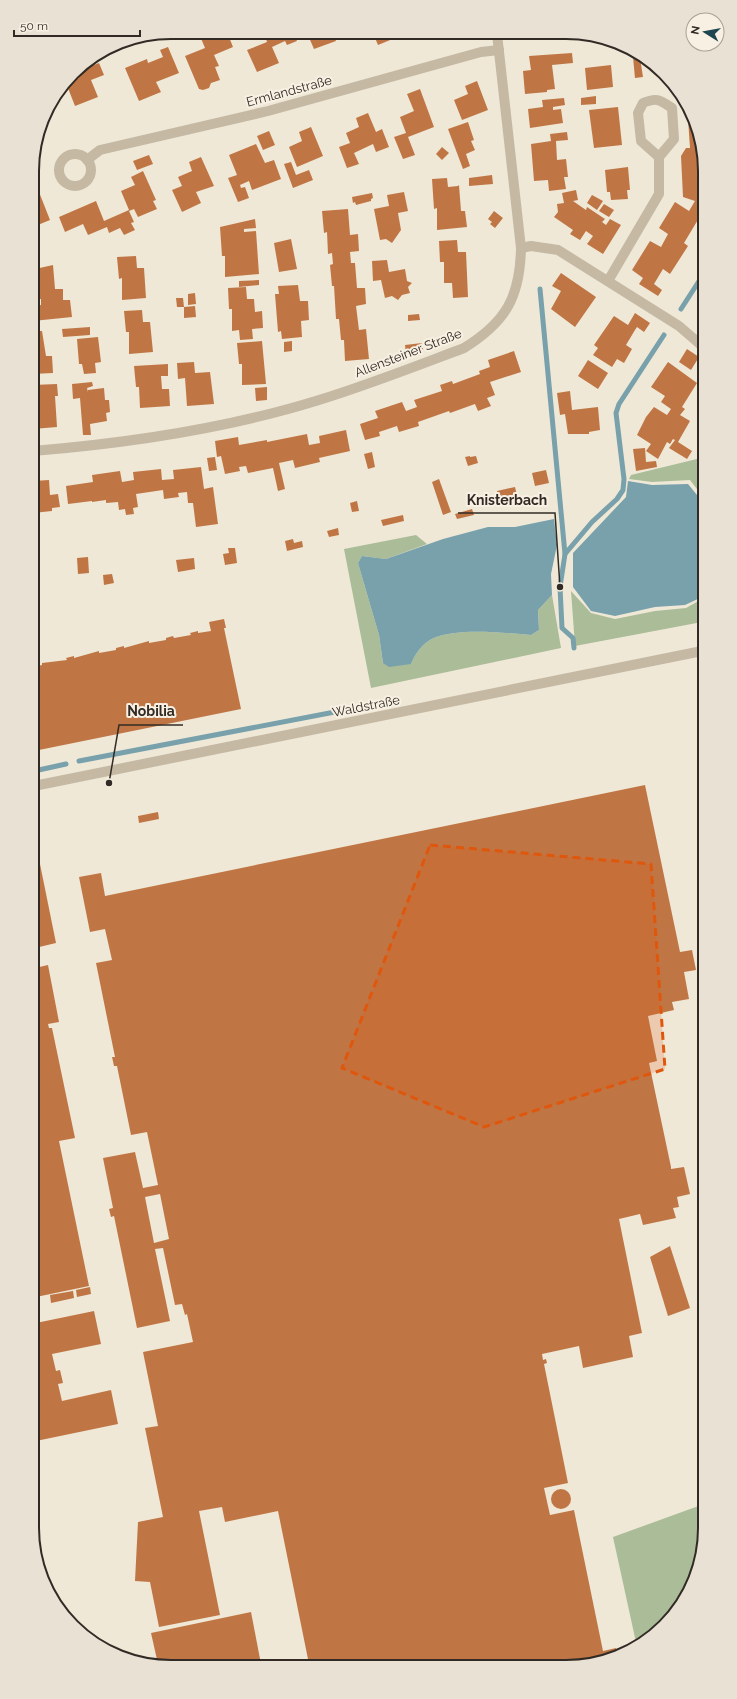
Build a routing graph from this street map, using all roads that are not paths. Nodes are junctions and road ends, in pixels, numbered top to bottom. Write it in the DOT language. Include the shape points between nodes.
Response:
graph roads {
  1 [pos="498,39"];
  2 [pos="499,50"];
  3 [pos="659,157"];
  4 [pos="87,160"];
  5 [pos="521,248"];
  6 [pos="608,282"];
  7 [pos="698,342"];
  8 [pos="39,450"];
  9 [pos="698,652"];
  10 [pos="39,785"];
  1 -- 2 [label="street, Allensteiner Straße"];
  2 -- 4 [label="street, Ermlandstraße" via="481,52 268,111 100,150"];
  2 -- 5 [label="street, Allensteiner Straße"];
  3 -- 3 [label="street" via="674,139 672,108 653,99 643,103 638,113 641,141"];
  3 -- 6 [label="street" via="659,194"];
  5 -- 6 [label="street" via="531,246 558,250"];
  5 -- 8 [label="street, Allensteiner Straße" via="520,270 510,304 483,337 464,348 319,400 232,423 151,439"];
  6 -- 7 [label="street" via="679,326"];
  9 -- 10 [label="street, Waldstraße"];
}
